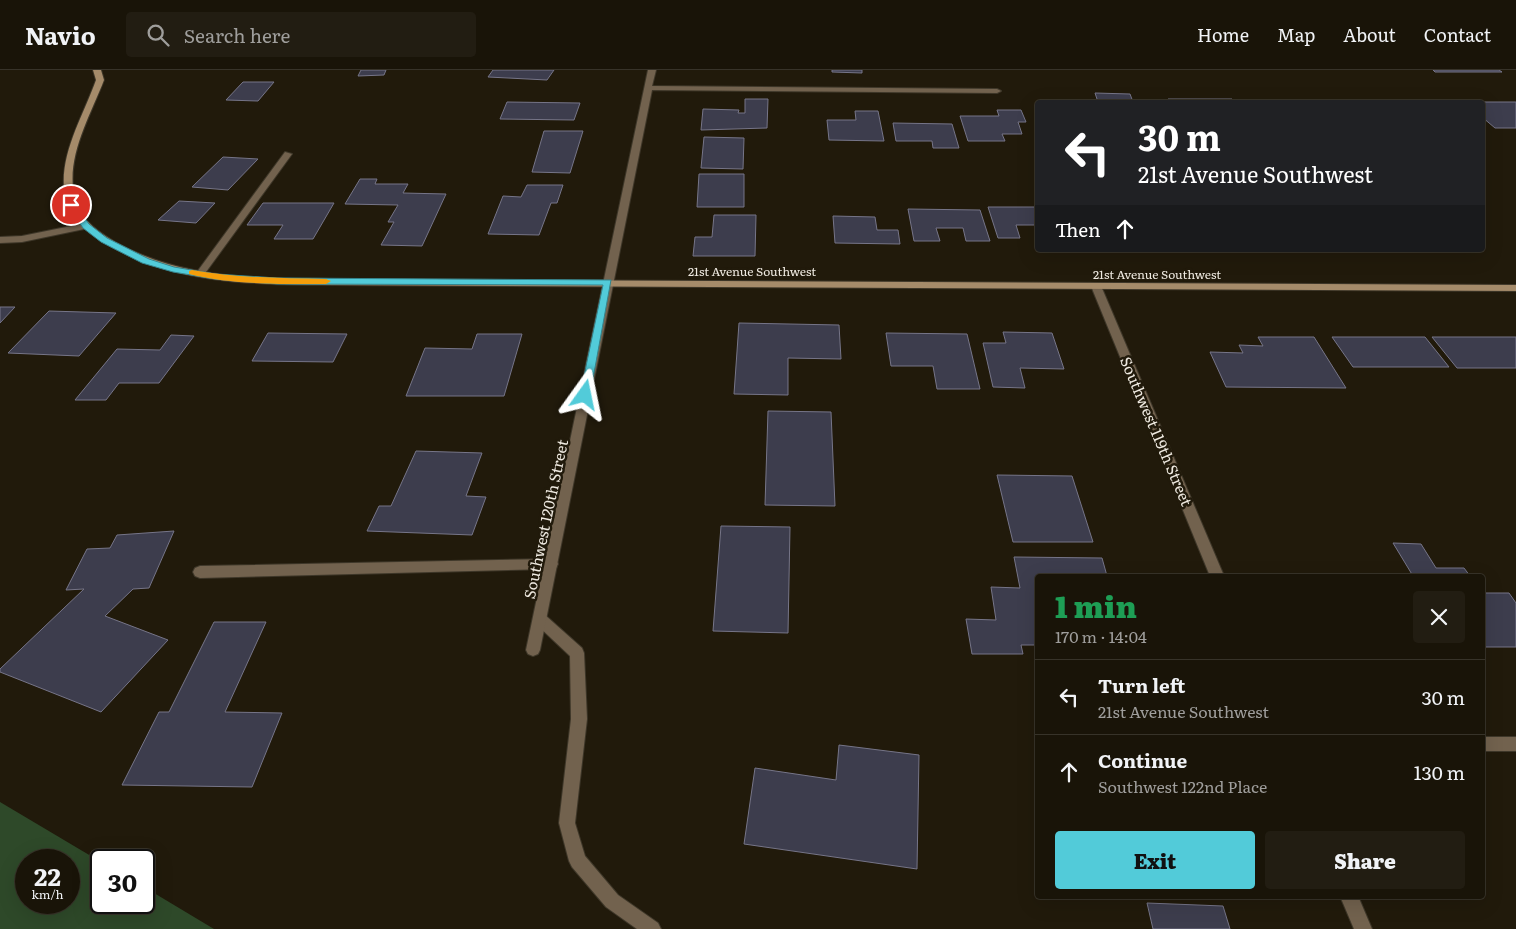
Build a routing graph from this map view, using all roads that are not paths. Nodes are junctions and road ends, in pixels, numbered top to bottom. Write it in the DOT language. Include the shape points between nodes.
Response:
graph roads {
  1 [pos="97,70"];
  2 [pos="652,70"];
  3 [pos="648,88"];
  4 [pos="997,91"];
  5 [pos="288,154"];
  6 [pos="86,226"];
  7 [pos="0,240"];
  8 [pos="200,274"];
  9 [pos="608,282"];
  10 [pos="1096,286"];
  11 [pos="1516,288"];
  12 [pos="551,564"];
  13 [pos="200,572"];
  14 [pos="1216,574"];
  15 [pos="540,619"];
  16 [pos="534,650"];
  17 [pos="1485,744"];
  18 [pos="1516,744"];
  19 [pos="1350,899"];
  20 [pos="652,929"];
  21 [pos="1362,929"];
  1 -- 6 [label="street, 21st Avenue Southwest" via="100,80 74,144 69,180 71,205"];
  2 -- 3 [label="street, Southwest 120th Street"];
  3 -- 4 [label="street"];
  3 -- 9 [label="street, Southwest 120th Street"];
  5 -- 8 [label="street"];
  6 -- 7 [label="street" via="22,239"];
  6 -- 8 [label="street, 21st Avenue Southwest" via="104,240 146,261"];
  8 -- 9 [label="street, 21st Avenue Southwest" via="277,281"];
  9 -- 10 [label="street, 21st Avenue Southwest"];
  9 -- 12 [label="street, Southwest 120th Street"];
  10 -- 11 [label="street, 21st Avenue Southwest"];
  10 -- 14 [label="street, Southwest 119th Street"];
  12 -- 13 [label="street"];
  12 -- 15 [label="street, Southwest 120th Street"];
  15 -- 16 [label="street, Southwest 120th Street"];
  15 -- 20 [label="street" via="577,652 580,719 567,823 578,862 612,901"];
  17 -- 18 [label="street"];
  19 -- 21 [label="street"];
}
